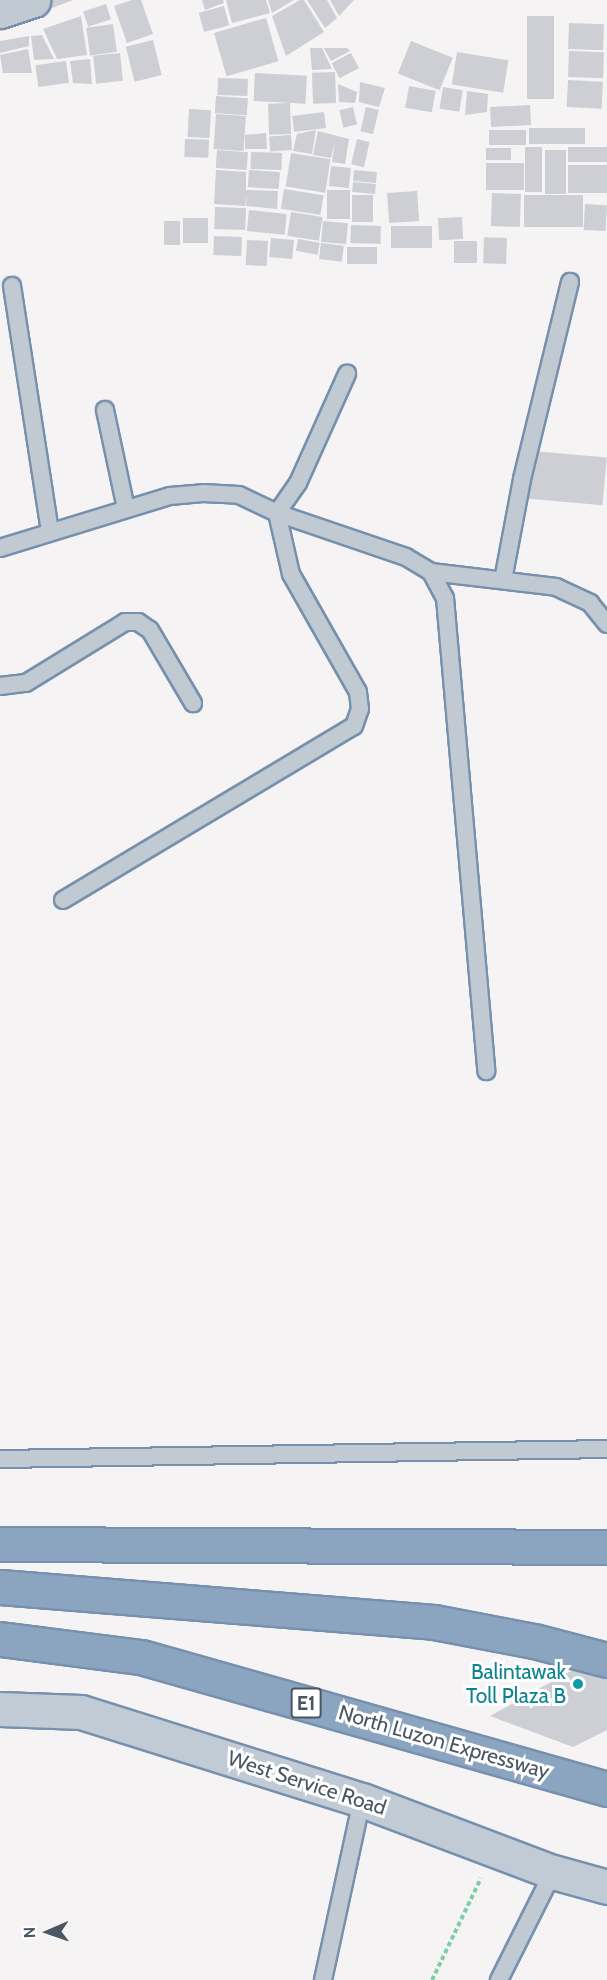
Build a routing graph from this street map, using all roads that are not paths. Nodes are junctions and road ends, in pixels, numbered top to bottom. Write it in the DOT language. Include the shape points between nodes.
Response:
graph roads {
  1 [pos="33,0"];
  2 [pos="0,11"];
  3 [pos="570,282"];
  4 [pos="12,286"];
  5 [pos="347,374"];
  6 [pos="105,410"];
  7 [pos="126,509"];
  8 [pos="277,513"];
  9 [pos="50,532"];
  10 [pos="0,549"];
  11 [pos="430,572"];
  12 [pos="502,580"];
  13 [pos="607,624"];
  14 [pos="0,686"];
  15 [pos="193,702"];
  16 [pos="63,900"];
  17 [pos="486,1071"];
  18 [pos="607,1449"];
  19 [pos="0,1460"];
  20 [pos="0,1544"];
  21 [pos="607,1547"];
  22 [pos="0,1587"];
  23 [pos="0,1639"];
  24 [pos="607,1660"];
  25 [pos="0,1709"];
  26 [pos="607,1789"];
  27 [pos="362,1800"];
  28 [pos="554,1872"];
  29 [pos="607,1887"];
  30 [pos="323,1980"];
  31 [pos="499,1980"];
  1 -- 2 [label="street"];
  3 -- 12 [label="lane"];
  4 -- 9 [label="lane"];
  5 -- 8 [label="lane" via="298,483"];
  6 -- 7 [label="lane"];
  7 -- 8 [label="lane" via="170,496 203,493 239,495"];
  7 -- 9 [label="lane"];
  8 -- 11 [label="lane" via="406,557"];
  8 -- 16 [label="lane" via="291,574 358,692 360,710 354,726"];
  9 -- 10 [label="lane"];
  11 -- 12 [label="lane"];
  11 -- 17 [label="lane" via="445,598"];
  12 -- 13 [label="lane" via="556,587 590,603"];
  14 -- 15 [label="lane" via="26,683 124,622 138,622 150,630"];
  18 -- 19 [label="lane"];
  20 -- 21 [label="highway"];
  22 -- 24 [label="highway" via="434,1622"];
  23 -- 26 [label="highway, North Luzon Expressway / E1" via="141,1657"];
  25 -- 27 [label="main road, West Service Road" via="81,1712"];
  27 -- 28 [label="main road, West Service Road"];
  27 -- 30 [label="lane"];
  28 -- 29 [label="main road, West Service Road"];
  28 -- 31 [label="lane"];
}
